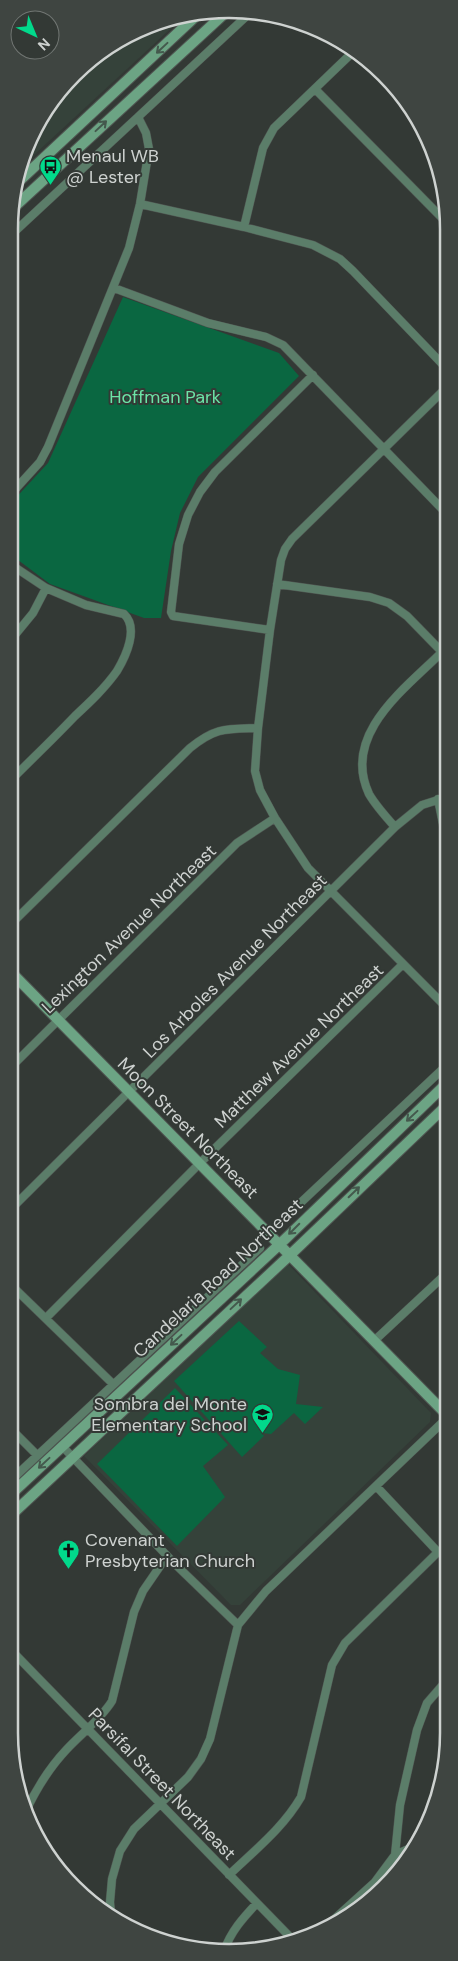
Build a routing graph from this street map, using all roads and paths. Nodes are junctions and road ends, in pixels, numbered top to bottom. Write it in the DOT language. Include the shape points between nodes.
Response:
graph roads {
  1 [pos="220,18"];
  2 [pos="244,18"];
  3 [pos="190,22"];
  4 [pos="350,55"];
  5 [pos="315,88"];
  6 [pos="138,117"];
  7 [pos="25,175"];
  8 [pos="22,190"];
  9 [pos="26,195"];
  10 [pos="19,202"];
  11 [pos="140,204"];
  12 [pos="440,216"];
  13 [pos="244,227"];
  14 [pos="18,228"];
  15 [pos="114,288"];
  16 [pos="440,362"];
  17 [pos="313,376"];
  18 [pos="440,394"];
  19 [pos="384,449"];
  20 [pos="18,486"];
  21 [pos="440,507"];
  22 [pos="18,569"];
  23 [pos="277,584"];
  24 [pos="46,588"];
  25 [pos="270,630"];
  26 [pos="18,631"];
  27 [pos="440,650"];
  28 [pos="440,660"];
  29 [pos="258,728"];
  30 [pos="18,773"];
  31 [pos="438,799"];
  32 [pos="440,809"];
  33 [pos="275,818"];
  34 [pos="395,827"];
  35 [pos="330,891"];
  36 [pos="18,917"];
  37 [pos="403,964"];
  38 [pos="18,979"];
  39 [pos="440,1001"];
  40 [pos="58,1020"];
  41 [pos="18,1060"];
  42 [pos="440,1072"];
  43 [pos="440,1090"];
  44 [pos="130,1092"];
  45 [pos="440,1112"];
  46 [pos="200,1163"];
  47 [pos="18,1202"];
  48 [pos="278,1224"];
  49 [pos="280,1244"];
  50 [pos="260,1248"];
  51 [pos="290,1255"];
  52 [pos="440,1280"];
  53 [pos="18,1292"];
  54 [pos="46,1318"];
  55 [pos="375,1340"];
  56 [pos="113,1384"];
  57 [pos="440,1409"];
  58 [pos="440,1423"];
  59 [pos="18,1436"];
  60 [pos="62,1446"];
  61 [pos="37,1455"];
  62 [pos="73,1457"];
  63 [pos="18,1473"];
  64 [pos="376,1486"];
  65 [pos="18,1488"];
  66 [pos="18,1509"];
  67 [pos="167,1556"];
  68 [pos="238,1625"];
  69 [pos="18,1661"];
  70 [pos="440,1688"];
  71 [pos="88,1729"];
  72 [pos="30,1803"];
  73 [pos="160,1803"];
  74 [pos="405,1851"];
  75 [pos="395,1855"];
  76 [pos="230,1875"];
  77 [pos="379,1882"];
  78 [pos="257,1903"];
  79 [pos="111,1908"];
  80 [pos="288,1935"];
  81 [pos="226,1944"];
  9 -- 1 [label="main road, one-way"];
  2 -- 6 [label="street"];
  3 -- 7 [label="main road, one-way"];
  4 -- 5 [label="street"];
  5 -- 12 [label="street"];
  5 -- 13 [label="street" via="267,138"];
  6 -- 11 [label="street" via="149,149"];
  6 -- 14 [label="street"];
  8 -- 9 [label="main road"];
  9 -- 10 [label="main road"];
  11 -- 13 [label="street"];
  11 -- 15 [label="street" via="129,248"];
  13 -- 16 [label="street" via="313,245 340,259"];
  15 -- 17 [label="street" via="208,323 266,336 283,345"];
  15 -- 20 [label="street" via="48,448"];
  17 -- 19 [label="street"];
  17 -- 25 [label="street" via="215,472 188,515 179,544 173,616"];
  18 -- 19 [label="street"];
  19 -- 21 [label="street"];
  19 -- 23 [label="street" via="292,539 281,560"];
  22 -- 24 [label="street"];
  23 -- 25 [label="street"];
  23 -- 27 [label="street" via="390,603"];
  24 -- 26 [label="street"];
  24 -- 30 [label="street" via="86,605 124,614 130,624 130,639 117,671 103,689"];
  25 -- 29 [label="street"];
  28 -- 34 [label="street" via="382,713 369,733 363,754 369,793"];
  29 -- 33 [label="street" via="255,771 260,790"];
  29 -- 36 [label="street" via="224,729 205,736"];
  31 -- 32 [label="street"];
  31 -- 34 [label="street, Los Arboles Avenue Northeast" via="422,805"];
  33 -- 35 [label="street" via="308,868"];
  33 -- 40 [label="street, Lexington Avenue Northeast" via="237,844"];
  34 -- 35 [label="street, Los Arboles Avenue Northeast"];
  35 -- 37 [label="street"];
  35 -- 44 [label="street, Los Arboles Avenue Northeast"];
  37 -- 39 [label="street"];
  37 -- 46 [label="street, Matthew Avenue Northeast"];
  38 -- 40 [label="main road, Moon Street Northeast"];
  40 -- 41 [label="street, Lexington Avenue Northeast"];
  40 -- 44 [label="main road, Moon Street Northeast"];
  42 -- 48 [label="street"];
  43 -- 49 [label="main road, Candelaria Road Northeast, one-way"];
  44 -- 46 [label="main road, Moon Street Northeast"];
  44 -- 47 [label="street, Los Arboles Avenue Northeast"];
  51 -- 45 [label="main road, Candelaria Road Northeast, one-way"];
  46 -- 49 [label="main road, Moon Street Northeast"];
  46 -- 54 [label="street, Matthew Avenue Northeast"];
  49 -- 51 [label="main road, Moon Street Northeast"];
  49 -- 60 [label="main road, Candelaria Road Northeast, one-way"];
  50 -- 56 [label="street"];
  51 -- 55 [label="main road, Moon Street Northeast"];
  62 -- 51 [label="main road, Candelaria Road Northeast, one-way"];
  52 -- 55 [label="street"];
  53 -- 54 [label="street"];
  54 -- 56 [label="street"];
  55 -- 57 [label="main road, Moon Street Northeast"];
  56 -- 61 [label="street"];
  58 -- 64 [label="street"];
  59 -- 61 [label="street"];
  60 -- 62 [label="street"];
  60 -- 65 [label="main road, Candelaria Road Northeast, one-way"];
  61 -- 63 [label="street"];
  62 -- 66 [label="main road, Candelaria Road Northeast"];
  62 -- 67 [label="street"];
  64 -- 68 [label="street" via="266,1591"];
  64 -- 76 [label="street" via="438,1552 345,1643 332,1665 301,1797 277,1830"];
  67 -- 68 [label="street"];
  67 -- 71 [label="street" via="134,1612 112,1701"];
  68 -- 73 [label="street" via="210,1739 188,1777"];
  69 -- 71 [label="street, Parsifal Street Northeast"];
  70 -- 75 [label="street" via="427,1703 417,1730 400,1805"];
  71 -- 72 [label="street" via="48,1771"];
  71 -- 73 [label="street, Parsifal Street Northeast"];
  73 -- 76 [label="street, Parsifal Street Northeast"];
  73 -- 79 [label="street" via="134,1829 120,1851 112,1879"];
  74 -- 75 [label="street"];
  75 -- 77 [label="street"];
  76 -- 78 [label="street, Parsifal Street Northeast"];
  78 -- 80 [label="street, Parsifal Street Northeast"];
  78 -- 81 [label="street" via="228,1937"];
}
